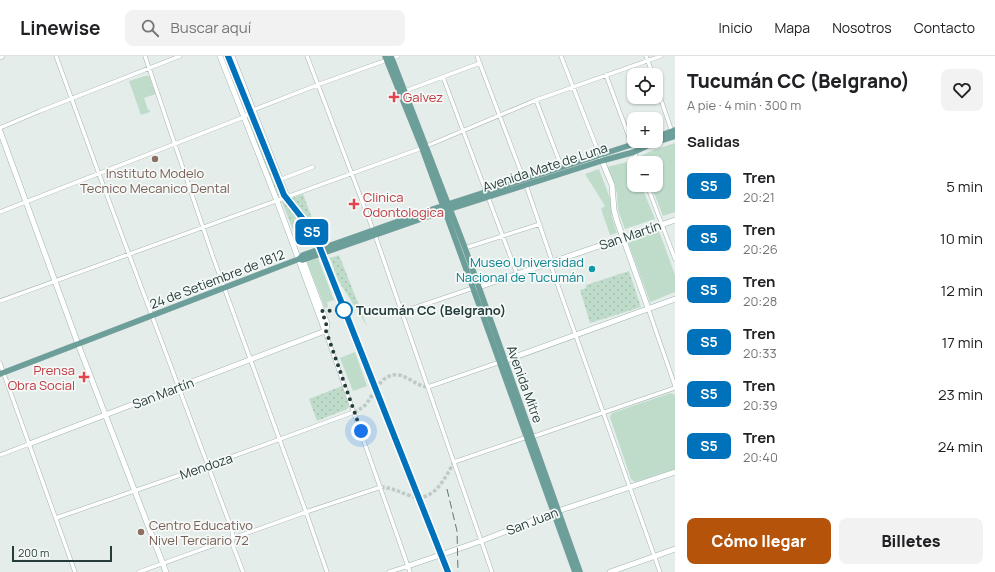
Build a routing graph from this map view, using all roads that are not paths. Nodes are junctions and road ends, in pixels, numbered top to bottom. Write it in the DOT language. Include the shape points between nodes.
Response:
graph roads {
  1 [pos="56,56"];
  2 [pos="145,56"];
  3 [pos="180,56"];
  4 [pos="220,56"];
  5 [pos="232,56"];
  6 [pos="307,56"];
  7 [pos="477,56"];
  8 [pos="561,56"];
  9 [pos="646,56"];
  10 [pos="661,56"];
  11 [pos="390,57"];
  12 [pos="648,61"];
  13 [pos="480,63"];
  14 [pos="149,68"];
  15 [pos="650,68"];
  16 [pos="606,75"];
  17 [pos="443,77"];
  18 [pos="317,85"];
  19 [pos="573,87"];
  20 [pos="405,91"];
  21 [pos="72,98"];
  22 [pos="536,100"];
  23 [pos="663,104"];
  24 [pos="253,110"];
  25 [pos="500,115"];
  26 [pos="244,117"];
  27 [pos="0,130"];
  28 [pos="464,130"];
  29 [pos="627,132"];
  30 [pos="674,133"];
  31 [pos="663,135"];
  32 [pos="175,144"];
  33 [pos="627,147"];
  34 [pos="424,148"];
  35 [pos="634,152"];
  36 [pos="635,156"];
  37 [pos="601,158"];
  38 [pos="312,167"];
  39 [pos="562,168"];
  40 [pos="99,174"];
  41 [pos="352,174"];
  42 [pos="279,180"];
  43 [pos="525,182"];
  44 [pos="650,192"];
  45 [pos="487,195"];
  46 [pos="442,196"];
  47 [pos="287,197"];
  48 [pos="277,201"];
  49 [pos="459,201"];
  50 [pos="25,203"];
  51 [pos="465,204"];
  52 [pos="446,208"];
  53 [pos="0,212"];
  54 [pos="433,212"];
  55 [pos="675,220"];
  56 [pos="452,222"];
  57 [pos="540,224"];
  58 [pos="662,224"];
  59 [pos="203,227"];
  60 [pos="374,232"];
  61 [pos="503,236"];
  62 [pos="622,238"];
  63 [pos="465,248"];
  64 [pos="129,254"];
  65 [pos="675,258"];
  66 [pos="301,259"];
  67 [pos="551,262"];
  68 [pos="517,274"];
  69 [pos="54,281"];
  70 [pos="224,288"];
  71 [pos="476,288"];
  72 [pos="675,299"];
  73 [pos="0,300"];
  74 [pos="648,308"];
  75 [pos="402,312"];
  76 [pos="152,316"];
  77 [pos="326,331"];
  78 [pos="576,334"];
  79 [pos="78,344"];
  80 [pos="250,360"];
  81 [pos="502,362"];
  82 [pos="0,364"];
  83 [pos="2,374"];
  84 [pos="178,387"];
  85 [pos="428,387"];
  86 [pos="675,387"];
  87 [pos="354,412"];
  88 [pos="604,413"];
  89 [pos="106,415"];
  90 [pos="529,437"];
  91 [pos="279,440"];
  92 [pos="29,444"];
  93 [pos="0,454"];
  94 [pos="454,462"];
  95 [pos="209,465"];
  96 [pos="675,472"];
  97 [pos="381,487"];
  98 [pos="630,487"];
  99 [pos="136,491"];
  100 [pos="306,512"];
  101 [pos="556,512"];
  102 [pos="56,518"];
  103 [pos="233,538"];
  104 [pos="481,541"];
  105 [pos="675,549"];
  106 [pos="655,556"];
  107 [pos="163,564"];
  108 [pos="408,566"];
  109 [pos="75,572"];
  110 [pos="139,572"];
  111 [pos="166,572"];
  112 [pos="243,572"];
  113 [pos="326,572"];
  114 [pos="389,572"];
  115 [pos="410,572"];
  116 [pos="492,572"];
  117 [pos="575,572"];
  118 [pos="580,572"];
  119 [pos="610,572"];
  120 [pos="660,572"];
  1 -- 21 [label="street"];
  2 -- 14 [label="street"];
  3 -- 14 [label="street"];
  4 -- 26 [label="street"];
  5 -- 24 [label="street"];
  6 -- 18 [label="street"];
  7 -- 13 [label="street"];
  8 -- 19 [label="street"];
  9 -- 12 [label="street"];
  10 -- 12 [label="street"];
  11 -- 18 [label="street"];
  11 -- 20 [label="main road"];
  11 -- 34 [label="main road"];
  12 -- 15 [label="street"];
  12 -- 16 [label="street"];
  13 -- 17 [label="street"];
  13 -- 25 [label="street"];
  14 -- 21 [label="street"];
  14 -- 32 [label="street"];
  16 -- 19 [label="street"];
  16 -- 29 [label="street"];
  17 -- 20 [label="street"];
  17 -- 28 [label="street"];
  18 -- 24 [label="street"];
  18 -- 41 [label="street"];
  19 -- 22 [label="street"];
  19 -- 37 [label="street"];
  20 -- 34 [label="main road"];
  21 -- 27 [label="street"];
  21 -- 40 [label="street"];
  22 -- 25 [label="street"];
  22 -- 39 [label="street"];
  23 -- 30 [label="street"];
  24 -- 26 [label="street"];
  24 -- 42 [label="street"];
  25 -- 28 [label="street"];
  25 -- 43 [label="street"];
  26 -- 32 [label="street"];
  26 -- 48 [label="street"];
  27 -- 50 [label="street"];
  28 -- 34 [label="street"];
  28 -- 45 [label="street"];
  30 -- 31 [label="main road"];
  30 -- 35 [label="main road, Avenida Mate de Luna"];
  32 -- 40 [label="street"];
  32 -- 59 [label="street"];
  33 -- 37 [label="main road, Avenida Mate de Luna"];
  34 -- 41 [label="street"];
  34 -- 46 [label="main road, Avenida Mitre"];
  35 -- 36 [label="street"];
  35 -- 37 [label="main road, Avenida Mate de Luna"];
  37 -- 39 [label="main road, Avenida Mate de Luna"];
  37 -- 43 [label="main road, Avenida Mate de Luna"];
  37 -- 62 [label="street" via="612,185 615,214"];
  38 -- 42 [label="street"];
  39 -- 43 [label="main road, Avenida Mate de Luna"];
  40 -- 50 [label="street"];
  40 -- 64 [label="street"];
  41 -- 47 [label="street"];
  41 -- 60 [label="street"];
  42 -- 47 [label="street"];
  43 -- 45 [label="main road, Avenida Mate de Luna"];
  43 -- 57 [label="street"];
  44 -- 58 [label="street"];
  45 -- 49 [label="main road, Avenida Mate de Luna"];
  45 -- 51 [label="main road, Avenida Mate de Luna"];
  45 -- 61 [label="street"];
  46 -- 49 [label="main road"];
  46 -- 52 [label="main road, Avenida Mitre"];
  46 -- 54 [label="main road"];
  47 -- 48 [label="street"];
  48 -- 59 [label="street"];
  48 -- 66 [label="street"];
  49 -- 52 [label="main road, Avenida Mate de Luna"];
  50 -- 53 [label="street"];
  50 -- 69 [label="street"];
  51 -- 52 [label="main road, Avenida Mate de Luna"];
  51 -- 56 [label="main road" via="454,212"];
  52 -- 54 [label="main road, 24 de Setiembre de 1812"];
  52 -- 56 [label="main road, Avenida Mitre"];
  54 -- 56 [label="main road"];
  54 -- 60 [label="main road, 24 de Setiembre de 1812"];
  55 -- 58 [label="street, San Martín"];
  56 -- 63 [label="main road, Avenida Mitre"];
  56 -- 71 [label="main road, Avenida Mitre"];
  57 -- 61 [label="street"];
  57 -- 67 [label="street"];
  58 -- 62 [label="street, San Martín"];
  58 -- 65 [label="street"];
  59 -- 64 [label="street"];
  59 -- 70 [label="street"];
  60 -- 66 [label="main road, 24 de Setiembre de 1812"];
  60 -- 75 [label="street"];
  61 -- 63 [label="street"];
  61 -- 68 [label="street"];
  62 -- 67 [label="street, San Martín"];
  62 -- 74 [label="street"];
  63 -- 71 [label="main road, Avenida Mitre"];
  64 -- 69 [label="street"];
  64 -- 76 [label="street"];
  66 -- 70 [label="main road, 24 de Setiembre de 1812"];
  66 -- 77 [label="street"];
  67 -- 68 [label="street, San Martín"];
  67 -- 78 [label="street"];
  68 -- 71 [label="street, San Martín"];
  69 -- 73 [label="street"];
  69 -- 79 [label="street"];
  70 -- 76 [label="main road, 24 de Setiembre de 1812"];
  70 -- 80 [label="street"];
  71 -- 75 [label="street, San Martín"];
  71 -- 81 [label="main road, Avenida Mitre"];
  72 -- 74 [label="street"];
  74 -- 78 [label="street"];
  74 -- 86 [label="street"];
  75 -- 85 [label="street"];
  76 -- 79 [label="main road, 24 de Setiembre de 1812"];
  76 -- 84 [label="street"];
  77 -- 80 [label="street, San Martín"];
  77 -- 87 [label="street"];
  78 -- 81 [label="street"];
  78 -- 88 [label="street"];
  79 -- 83 [label="main road, 24 de Setiembre de 1812"];
  79 -- 89 [label="street"];
  80 -- 84 [label="street, San Martín"];
  80 -- 91 [label="street"];
  81 -- 85 [label="street"];
  81 -- 90 [label="main road, Avenida Mitre"];
  82 -- 83 [label="street"];
  83 -- 92 [label="street"];
  84 -- 89 [label="street, San Martín"];
  84 -- 95 [label="street"];
  85 -- 94 [label="street"];
  86 -- 88 [label="street"];
  87 -- 91 [label="street, Mendoza"];
  87 -- 97 [label="street"];
  88 -- 90 [label="street"];
  88 -- 98 [label="street"];
  89 -- 92 [label="street, San Martín"];
  89 -- 99 [label="street"];
  90 -- 94 [label="street"];
  90 -- 101 [label="main road, Avenida Mitre"];
  91 -- 95 [label="street, Mendoza"];
  91 -- 100 [label="street"];
  92 -- 93 [label="street, San Martín"];
  92 -- 102 [label="street"];
  94 -- 104 [label="street"];
  95 -- 99 [label="street, Mendoza"];
  95 -- 103 [label="street"];
  96 -- 98 [label="street, San Juan"];
  97 -- 100 [label="street"];
  97 -- 108 [label="street"];
  98 -- 101 [label="street, San Juan"];
  98 -- 106 [label="street"];
  99 -- 102 [label="street, Mendoza"];
  99 -- 107 [label="street"];
  100 -- 103 [label="street"];
  100 -- 113 [label="street"];
  101 -- 104 [label="street, San Juan"];
  101 -- 117 [label="main road, Avenida Mitre"];
  101 -- 118 [label="main road, Avenida Mitre"];
  102 -- 109 [label="street"];
  103 -- 107 [label="street"];
  103 -- 112 [label="street" via="233,546"];
  104 -- 108 [label="street, San Juan"];
  104 -- 116 [label="street"];
  105 -- 106 [label="street"];
  106 -- 119 [label="street"];
  106 -- 120 [label="street"];
  107 -- 110 [label="street"];
  107 -- 111 [label="street"];
  108 -- 114 [label="street, San Juan"];
  108 -- 115 [label="street"];
}
